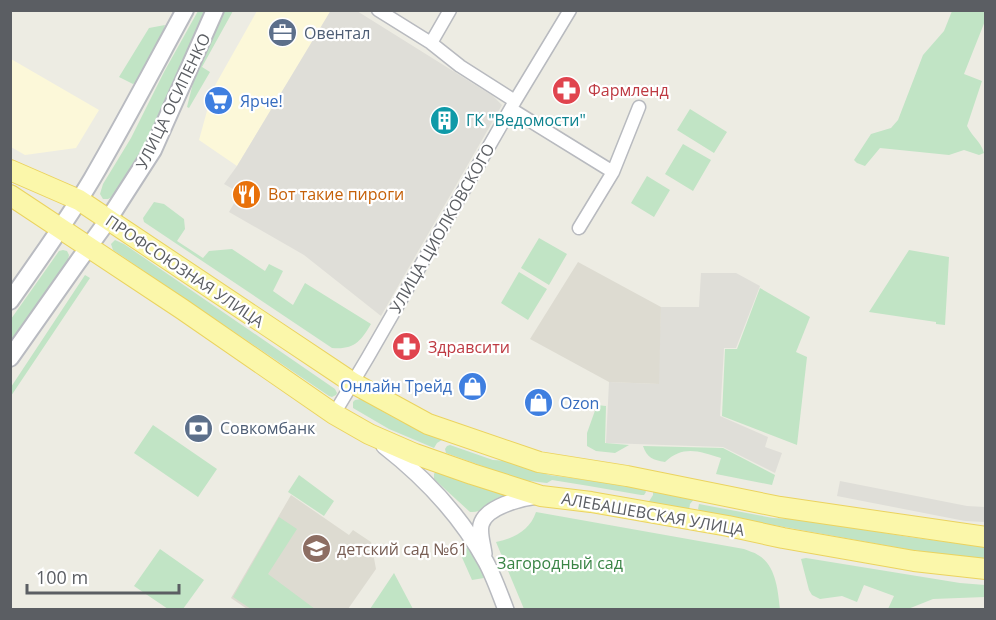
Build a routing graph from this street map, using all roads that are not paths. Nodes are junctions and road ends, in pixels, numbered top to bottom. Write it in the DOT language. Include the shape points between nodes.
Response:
graph roads {
  1 [pos="185,10"];
  2 [pos="215,10"];
  3 [pos="378,10"];
  4 [pos="450,10"];
  5 [pos="570,10"];
  6 [pos="431,43"];
  7 [pos="513,105"];
  8 [pos="639,107"];
  9 [pos="10,170"];
  10 [pos="613,172"];
  11 [pos="10,195"];
  12 [pos="79,200"];
  13 [pos="108,220"];
  14 [pos="61,228"];
  15 [pos="579,228"];
  16 [pos="89,246"];
  17 [pos="10,301"];
  18 [pos="10,358"];
  19 [pos="353,383"];
  20 [pos="334,414"];
  21 [pos="369,434"];
  22 [pos="506,452"];
  23 [pos="437,454"];
  24 [pos="627,476"];
  25 [pos="425,481"];
  26 [pos="541,496"];
  27 [pos="591,502"];
  28 [pos="760,502"];
  29 [pos="728,526"];
  30 [pos="986,537"];
  31 [pos="486,563"];
  32 [pos="986,569"];
  33 [pos="506,609"];
  1 -- 12 [label="main road"];
  2 -- 13 [label="main road, УЛИЦА ОСИПЕНКО" via="153,150"];
  3 -- 6 [label="street"];
  4 -- 6 [label="street"];
  5 -- 7 [label="street, УЛИЦА ЦИОЛКОВСКОГО"];
  6 -- 7 [label="street"];
  7 -- 10 [label="street"];
  7 -- 19 [label="street, УЛИЦА ЦИОЛКОВСКОГО"];
  8 -- 10 [label="street"];
  9 -- 12 [label="main road, ПРОФСОЮЗНАЯ УЛИЦА"];
  10 -- 15 [label="street"];
  11 -- 14 [label="main road, ПРОФСОЮЗНАЯ УЛИЦА"];
  12 -- 13 [label="main road, ПРОФСОЮЗНАЯ УЛИЦА"];
  12 -- 14 [label="main road"];
  13 -- 16 [label="main road, УЛИЦА ОСИПЕНКО"];
  13 -- 19 [label="main road, ПРОФСОЮЗНАЯ УЛИЦА"];
  14 -- 16 [label="main road, ПРОФСОЮЗНАЯ УЛИЦА"];
  14 -- 17 [label="main road"];
  16 -- 18 [label="main road, УЛИЦА ОСИПЕНКО"];
  16 -- 20 [label="main road, ПРОФСОЮЗНАЯ УЛИЦА"];
  19 -- 20 [label="street, УЛИЦА ЦИОЛКОВСКОГО"];
  19 -- 22 [label="main road, АЛЕБАШЕВСКАЯ УЛИЦА" via="428,424"];
  20 -- 21 [label="main road, АЛЕБАШЕВСКАЯ УЛИЦА"];
  21 -- 23 [label="main road, АЛЕБАШЕВСКАЯ УЛИЦА" via="415,454"];
  21 -- 25 [label="street"];
  22 -- 23 [label="main road" via="491,453 445,441"];
  22 -- 24 [label="main road, АЛЕБАШЕВСКАЯ УЛИЦА" via="539,462"];
  23 -- 25 [label="street"];
  23 -- 26 [label="main road, АЛЕБАШЕВСКАЯ УЛИЦА" via="472,474"];
  24 -- 27 [label="main road" via="647,488 648,496 612,496"];
  24 -- 28 [label="main road, АЛЕБАШЕВСКАЯ УЛИЦА"];
  25 -- 31 [label="street" via="465,529"];
  26 -- 27 [label="main road, АЛЕБАШЕВСКАЯ УЛИЦА"];
  26 -- 31 [label="street" via="510,502 485,517 480,534"];
  27 -- 29 [label="main road, АЛЕБАШЕВСКАЯ УЛИЦА"];
  28 -- 29 [label="main road" via="736,506 698,500 694,504 698,516"];
  28 -- 30 [label="main road, АЛЕБАШЕВСКАЯ УЛИЦА"];
  29 -- 32 [label="main road, АЛЕБАШЕВСКАЯ УЛИЦА" via="914,561"];
  31 -- 33 [label="street"];
}
